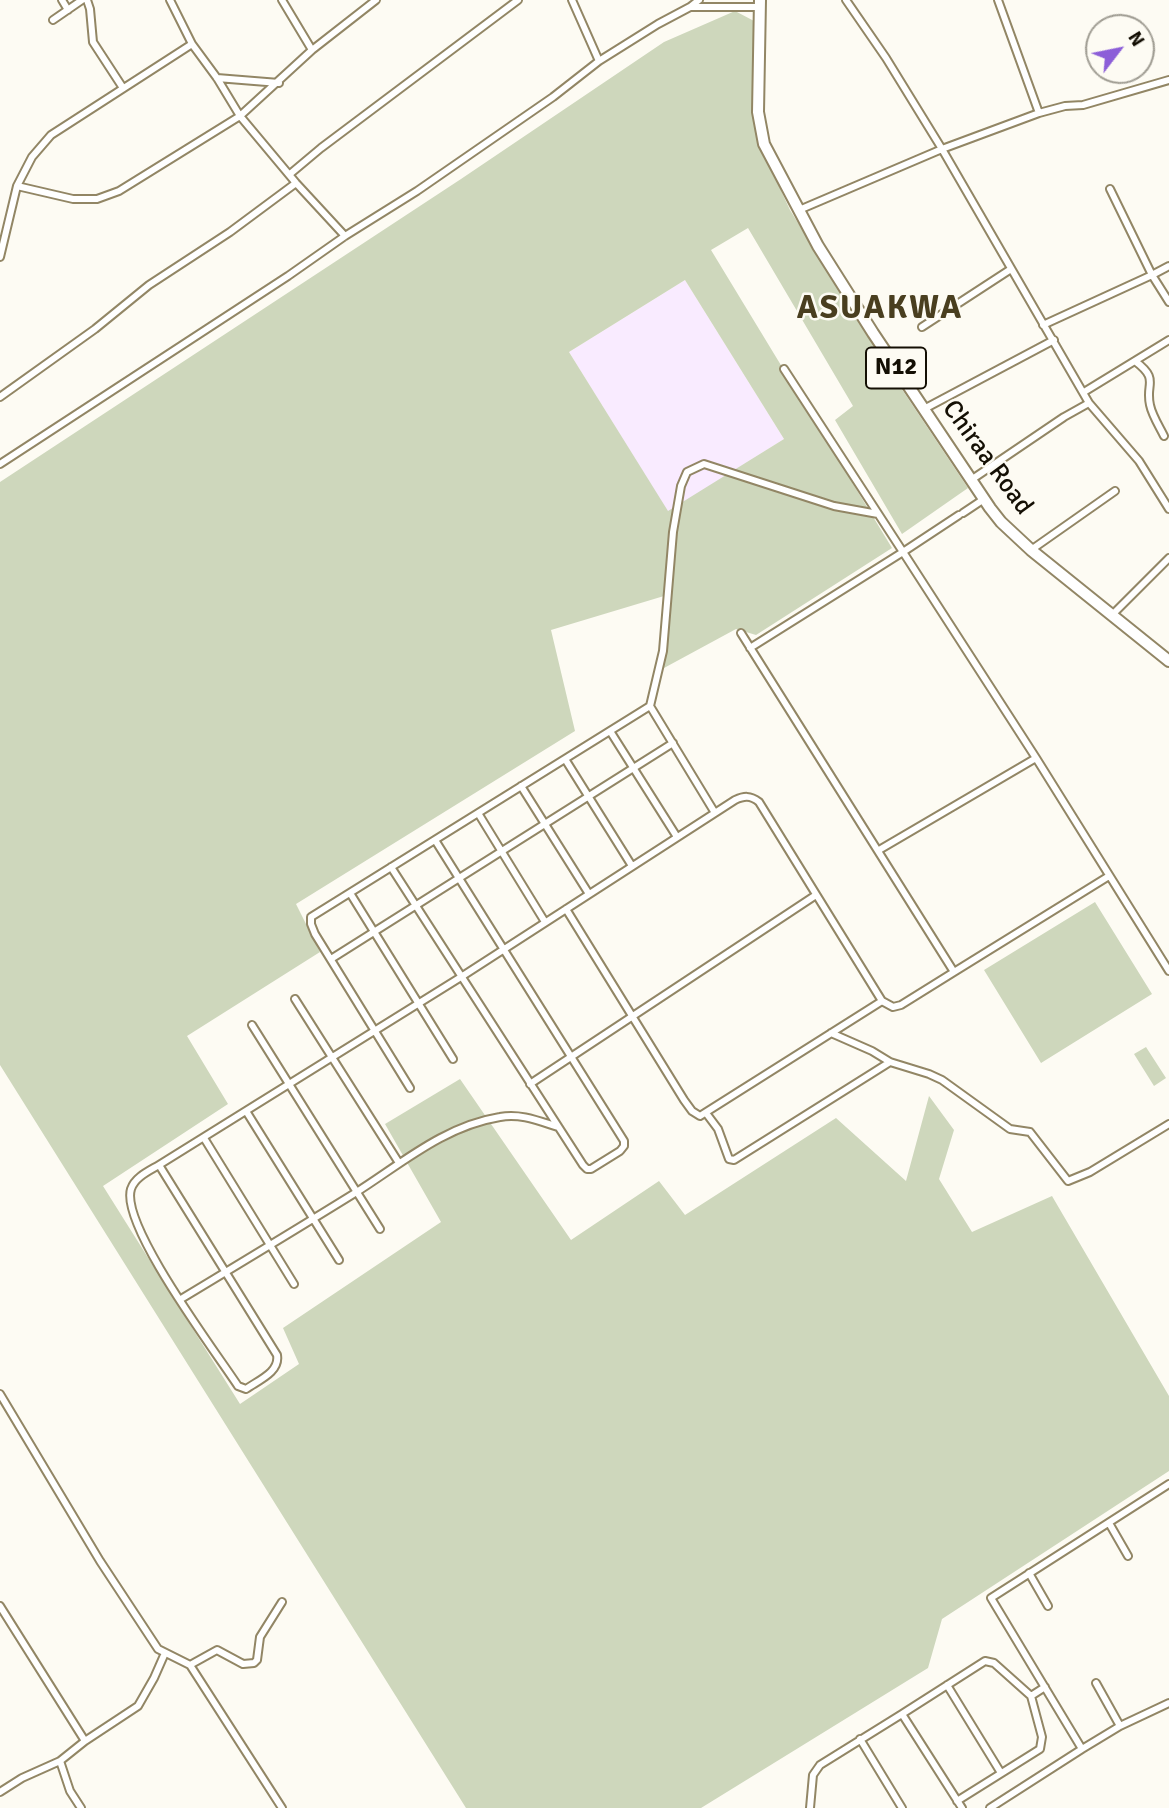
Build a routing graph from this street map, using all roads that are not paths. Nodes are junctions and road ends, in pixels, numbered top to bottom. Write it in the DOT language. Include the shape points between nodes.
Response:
graph roads {
  1 [pos="62,0"];
  2 [pos="85,0"];
  3 [pos="170,0"];
  4 [pos="282,0"];
  5 [pos="376,0"];
  6 [pos="518,0"];
  7 [pos="572,0"];
  8 [pos="699,0"];
  9 [pos="846,0"];
  10 [pos="998,0"];
  11 [pos="761,4"];
  12 [pos="690,7"];
  13 [pos="68,10"];
  14 [pos="53,20"];
  15 [pos="192,44"];
  16 [pos="312,50"];
  17 [pos="599,61"];
  18 [pos="217,78"];
  19 [pos="1169,80"];
  20 [pos="279,83"];
  21 [pos="123,88"];
  22 [pos="1039,113"];
  23 [pos="240,116"];
  24 [pos="942,149"];
  25 [pos="290,174"];
  26 [pos="296,183"];
  27 [pos="18,186"];
  28 [pos="1110,189"];
  29 [pos="798,210"];
  30 [pos="345,236"];
  31 [pos="0,257"];
  32 [pos="1169,265"];
  33 [pos="1011,269"];
  34 [pos="1152,275"];
  35 [pos="1169,302"];
  36 [pos="1043,325"];
  37 [pos="922,327"];
  38 [pos="1054,340"];
  39 [pos="1169,340"];
  40 [pos="1135,361"];
  41 [pos="784,369"];
  42 [pos="1084,392"];
  43 [pos="0,397"];
  44 [pos="1089,403"];
  45 [pos="924,409"];
  46 [pos="1164,436"];
  47 [pos="0,464"];
  48 [pos="971,480"];
  49 [pos="1115,491"];
  50 [pos="984,499"];
  51 [pos="1169,509"];
  52 [pos="878,514"];
  53 [pos="1031,550"];
  54 [pos="903,552"];
  55 [pos="1169,558"];
  56 [pos="1112,615"];
  57 [pos="741,633"];
  58 [pos="750,648"];
  59 [pos="1169,660"];
  60 [pos="650,706"];
  61 [pos="610,731"];
  62 [pos="673,743"];
  63 [pos="1037,758"];
  64 [pos="565,759"];
  65 [pos="633,768"];
  66 [pos="521,786"];
  67 [pos="589,796"];
  68 [pos="478,813"];
  69 [pos="715,813"];
  70 [pos="545,824"];
  71 [pos="677,837"];
  72 [pos="435,840"];
  73 [pos="879,850"];
  74 [pos="502,851"];
  75 [pos="632,866"];
  76 [pos="391,867"];
  77 [pos="1110,876"];
  78 [pos="459,878"];
  79 [pos="350,893"];
  80 [pos="589,894"];
  81 [pos="816,895"];
  82 [pos="415,906"];
  83 [pos="566,909"];
  84 [pos="545,922"];
  85 [pos="374,932"];
  86 [pos="504,948"];
  87 [pos="331,959"];
  88 [pos="1169,971"];
  89 [pos="954,972"];
  90 [pos="461,977"];
  91 [pos="295,999"];
  92 [pos="881,1001"];
  93 [pos="418,1004"];
  94 [pos="633,1017"];
  95 [pos="252,1025"];
  96 [pos="375,1031"];
  97 [pos="831,1033"];
  98 [pos="331,1058"];
  99 [pos="571,1058"];
  100 [pos="453,1059"];
  101 [pos="890,1062"];
  102 [pos="530,1084"];
  103 [pos="288,1085"];
  104 [pos="410,1088"];
  105 [pos="246,1111"];
  106 [pos="706,1113"];
  107 [pos="1169,1124"];
  108 [pos="558,1127"];
  109 [pos="204,1138"];
  110 [pos="399,1163"];
  111 [pos="159,1165"];
  112 [pos="356,1192"];
  113 [pos="313,1219"];
  114 [pos="380,1229"];
  115 [pos="270,1245"];
  116 [pos="339,1260"];
  117 [pos="225,1272"];
  118 [pos="294,1284"];
  119 [pos="181,1299"];
  120 [pos="0,1394"];
  121 [pos="1169,1484"];
  122 [pos="1109,1523"];
  123 [pos="1128,1556"];
  124 [pos="1029,1573"];
  125 [pos="282,1602"];
  126 [pos="0,1606"];
  127 [pos="1048,1606"];
  128 [pos="165,1653"];
  129 [pos="190,1665"];
  130 [pos="1096,1683"];
  131 [pos="947,1685"];
  132 [pos="1045,1687"];
  133 [pos="1031,1696"];
  134 [pos="1169,1703"];
  135 [pos="902,1714"];
  136 [pos="1119,1726"];
  137 [pos="860,1739"];
  138 [pos="85,1741"];
  139 [pos="1082,1749"];
  140 [pos="60,1761"];
  141 [pos="1001,1773"];
  142 [pos="0,1792"];
  143 [pos="957,1801"];
  144 [pos="81,1808"];
  145 [pos="282,1808"];
  146 [pos="810,1808"];
  147 [pos="902,1808"];
  148 [pos="961,1808"];
  149 [pos="990,1808"];
  1 -- 13 [label="street"];
  2 -- 13 [label="street"];
  2 -- 21 [label="street" via="93,42"];
  3 -- 15 [label="street"];
  4 -- 16 [label="street"];
  5 -- 16 [label="street"];
  6 -- 25 [label="street"];
  7 -- 17 [label="street"];
  8 -- 12 [label="street"];
  9 -- 24 [label="street"];
  10 -- 22 [label="street"];
  11 -- 12 [label="street"];
  11 -- 29 [label="highway, Chiraa Road / N12" via="760,127 774,166"];
  12 -- 17 [label="street"];
  13 -- 14 [label="street"];
  15 -- 18 [label="street"];
  15 -- 21 [label="street"];
  16 -- 20 [label="street"];
  17 -- 30 [label="street" via="417,191"];
  18 -- 20 [label="street"];
  18 -- 23 [label="street"];
  19 -- 22 [label="street"];
  20 -- 23 [label="street"];
  21 -- 27 [label="street" via="51,135 32,157"];
  22 -- 24 [label="street"];
  23 -- 25 [label="street"];
  23 -- 27 [label="street" via="119,191 97,199 72,199"];
  24 -- 29 [label="street"];
  24 -- 33 [label="street"];
  25 -- 26 [label="street"];
  26 -- 30 [label="street"];
  26 -- 43 [label="street"];
  27 -- 31 [label="street"];
  28 -- 34 [label="street"];
  29 -- 45 [label="highway, Chiraa Road / N12"];
  30 -- 47 [label="street"];
  32 -- 34 [label="street"];
  33 -- 36 [label="street"];
  33 -- 37 [label="street"];
  34 -- 35 [label="street"];
  34 -- 36 [label="street"];
  36 -- 38 [label="street"];
  38 -- 42 [label="street"];
  38 -- 45 [label="street"];
  39 -- 40 [label="street"];
  40 -- 42 [label="street"];
  40 -- 46 [label="street" via="1152,381 1149,404"];
  41 -- 52 [label="street"];
  42 -- 44 [label="street"];
  44 -- 48 [label="street"];
  44 -- 51 [label="street" via="1139,461"];
  45 -- 48 [label="highway, Chiraa Road / N12"];
  48 -- 50 [label="highway, Chiraa Road / N12"];
  49 -- 53 [label="street"];
  50 -- 53 [label="highway, Chiraa Road / N12"];
  50 -- 54 [label="street"];
  52 -- 54 [label="street"];
  52 -- 60 [label="street" via="834,506 704,464 687,472 673,532 663,651"];
  53 -- 56 [label="highway, Chiraa Road / N12"];
  54 -- 58 [label="street"];
  54 -- 63 [label="street"];
  55 -- 56 [label="street"];
  56 -- 59 [label="highway, Chiraa Road / N12"];
  57 -- 58 [label="street"];
  58 -- 73 [label="street"];
  60 -- 61 [label="street"];
  60 -- 62 [label="street"];
  61 -- 64 [label="street"];
  61 -- 65 [label="street"];
  62 -- 65 [label="street"];
  62 -- 69 [label="street"];
  63 -- 73 [label="street"];
  63 -- 77 [label="street"];
  64 -- 66 [label="street"];
  64 -- 67 [label="street"];
  65 -- 67 [label="street"];
  65 -- 71 [label="street"];
  66 -- 68 [label="street"];
  66 -- 70 [label="street"];
  67 -- 70 [label="street"];
  67 -- 75 [label="street"];
  68 -- 72 [label="street"];
  68 -- 74 [label="street"];
  69 -- 71 [label="street"];
  69 -- 81 [label="street" via="745,796 759,802"];
  70 -- 74 [label="street"];
  70 -- 80 [label="street"];
  71 -- 75 [label="street"];
  72 -- 76 [label="street"];
  72 -- 78 [label="street"];
  73 -- 89 [label="street"];
  74 -- 78 [label="street"];
  74 -- 84 [label="street"];
  75 -- 80 [label="street"];
  76 -- 79 [label="street"];
  76 -- 82 [label="street"];
  77 -- 88 [label="street"];
  77 -- 89 [label="street"];
  78 -- 82 [label="street"];
  78 -- 86 [label="street"];
  79 -- 85 [label="street"];
  79 -- 87 [label="street" via="311,917 315,934"];
  80 -- 83 [label="street"];
  81 -- 92 [label="street"];
  81 -- 94 [label="street"];
  82 -- 85 [label="street"];
  82 -- 90 [label="street"];
  83 -- 84 [label="street"];
  83 -- 94 [label="street"];
  84 -- 86 [label="street"];
  85 -- 87 [label="street"];
  85 -- 93 [label="street"];
  86 -- 90 [label="street"];
  86 -- 99 [label="street"];
  87 -- 96 [label="street"];
  89 -- 92 [label="street" via="901,1005 893,1007"];
  90 -- 93 [label="street"];
  90 -- 102 [label="street"];
  91 -- 98 [label="street"];
  92 -- 97 [label="street"];
  93 -- 96 [label="street"];
  93 -- 100 [label="street"];
  94 -- 99 [label="street"];
  94 -- 106 [label="street" via="692,1111 700,1116"];
  95 -- 103 [label="street"];
  96 -- 98 [label="street"];
  96 -- 104 [label="street"];
  97 -- 101 [label="street"];
  97 -- 106 [label="street"];
  98 -- 103 [label="street"];
  98 -- 110 [label="street"];
  99 -- 102 [label="street"];
  99 -- 108 [label="street" via="624,1146 587,1170"];
  101 -- 106 [label="street" via="734,1160 729,1159 718,1129"];
  101 -- 107 [label="street" via="942,1080 1010,1129 1030,1132 1068,1181"];
  102 -- 108 [label="street"];
  103 -- 105 [label="street"];
  103 -- 112 [label="street"];
  105 -- 109 [label="street"];
  105 -- 113 [label="street"];
  108 -- 110 [label="street" via="527,1117 502,1116 460,1128"];
  109 -- 111 [label="street"];
  109 -- 115 [label="street"];
  110 -- 112 [label="street"];
  111 -- 117 [label="street"];
  111 -- 119 [label="street" via="135,1180 130,1199 146,1247"];
  112 -- 113 [label="street"];
  112 -- 114 [label="street"];
  113 -- 115 [label="street"];
  113 -- 116 [label="street"];
  115 -- 117 [label="street"];
  115 -- 118 [label="street"];
  117 -- 119 [label="street"];
  117 -- 119 [label="street" via="277,1354 276,1368 246,1389 238,1385"];
  120 -- 128 [label="street" via="100,1561"];
  121 -- 122 [label="street"];
  122 -- 123 [label="street"];
  122 -- 124 [label="street"];
  124 -- 127 [label="street"];
  124 -- 132 [label="street" via="990,1599"];
  125 -- 129 [label="street" via="260,1637 254,1663 247,1666 217,1650"];
  126 -- 138 [label="street"];
  128 -- 129 [label="street"];
  128 -- 138 [label="street" via="138,1706"];
  129 -- 145 [label="street"];
  130 -- 136 [label="street"];
  131 -- 133 [label="street" via="989,1661"];
  131 -- 135 [label="street"];
  131 -- 141 [label="street"];
  132 -- 133 [label="street"];
  132 -- 139 [label="street"];
  133 -- 141 [label="street" via="1042,1737 1040,1749"];
  134 -- 136 [label="street"];
  135 -- 137 [label="street"];
  135 -- 143 [label="street"];
  136 -- 139 [label="street"];
  137 -- 146 [label="street" via="816,1769"];
  137 -- 147 [label="street"];
  138 -- 140 [label="street"];
  139 -- 149 [label="street"];
  140 -- 142 [label="street"];
  140 -- 144 [label="street"];
  141 -- 143 [label="street"];
  143 -- 148 [label="street"];
}
